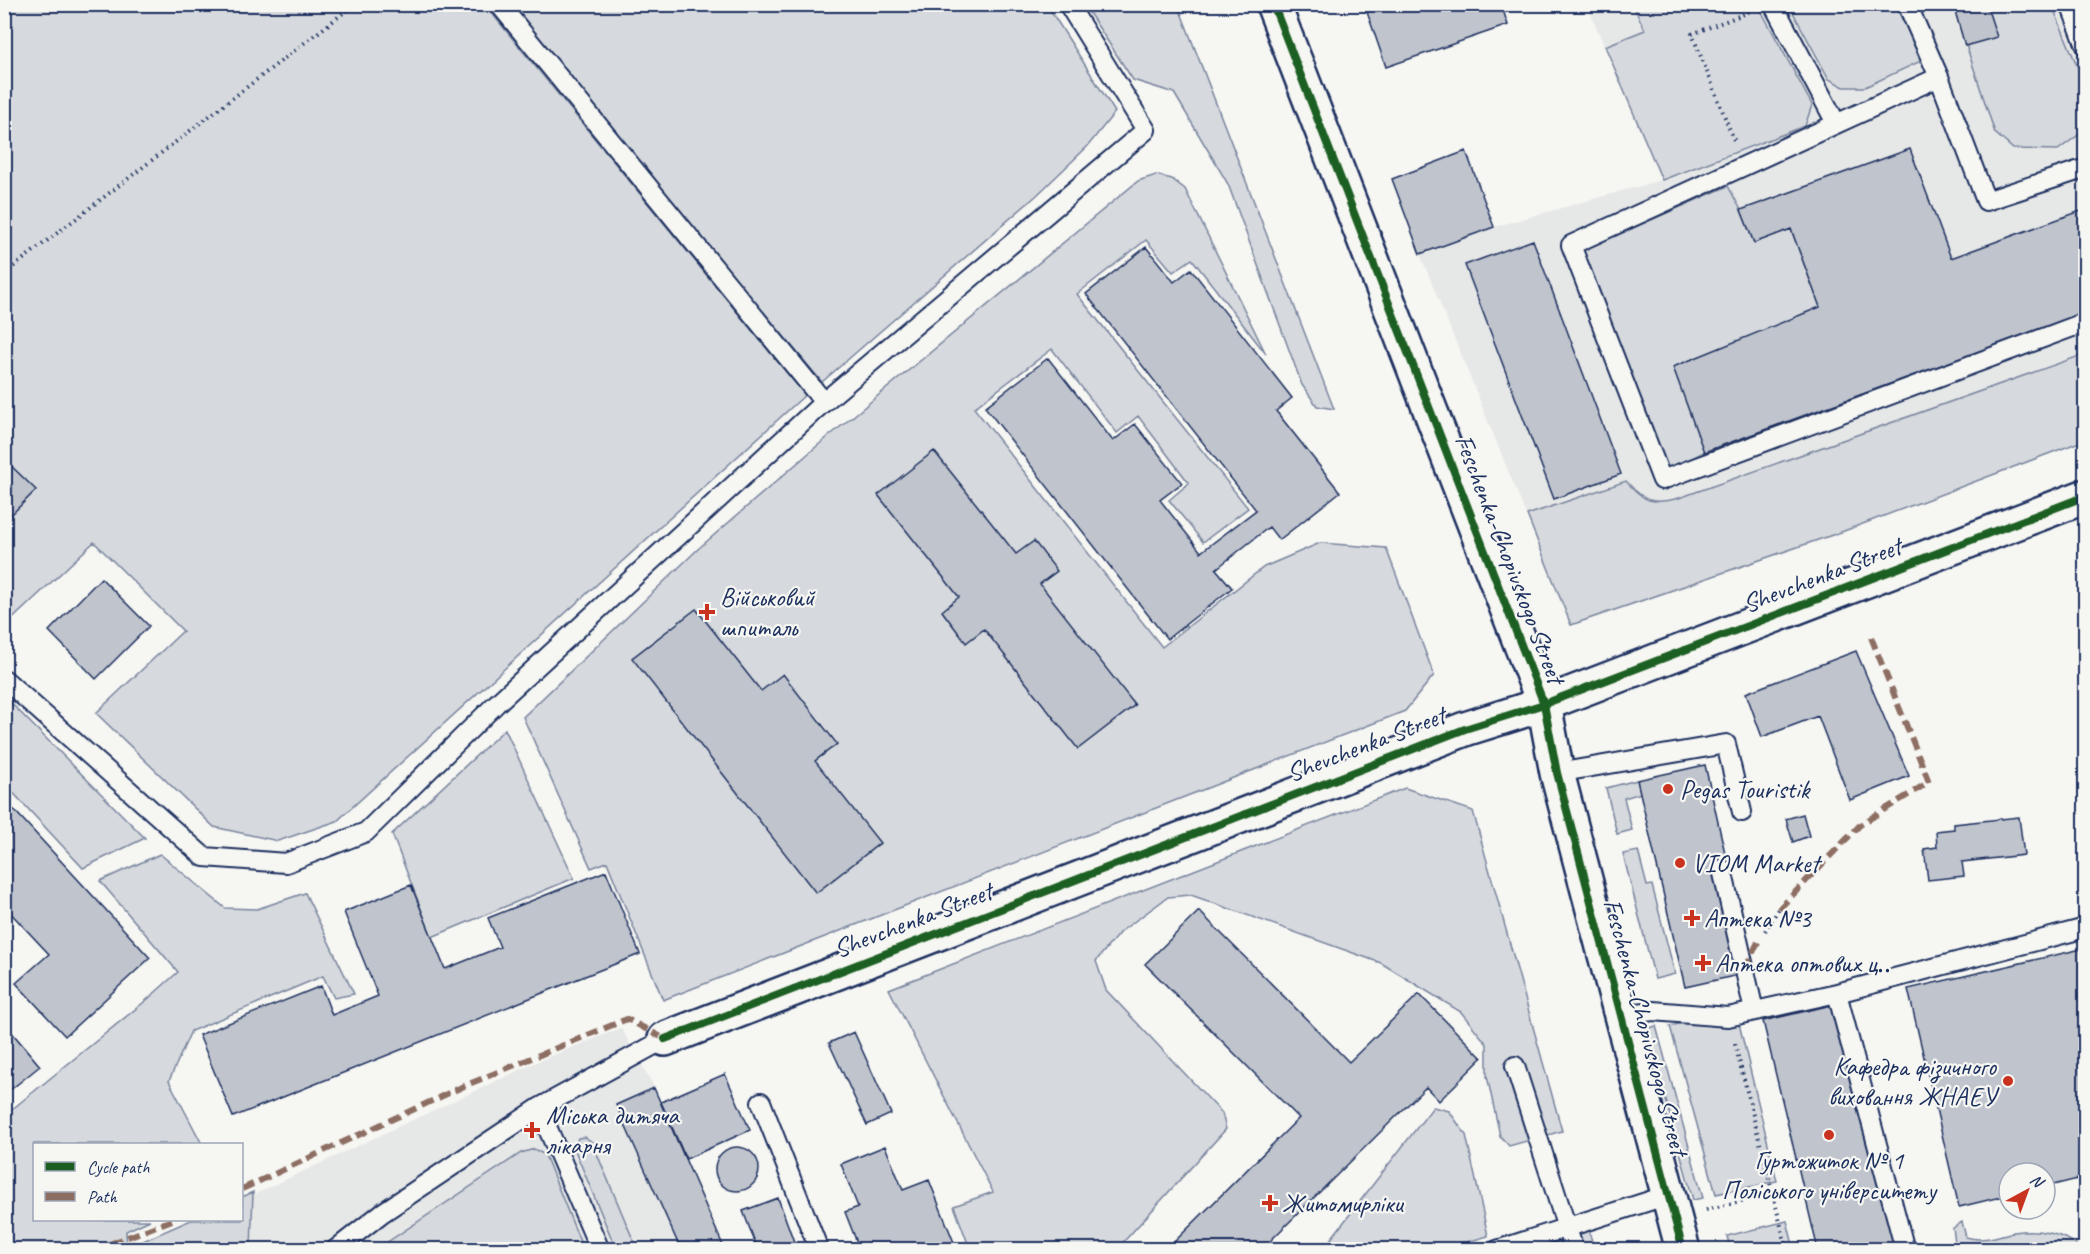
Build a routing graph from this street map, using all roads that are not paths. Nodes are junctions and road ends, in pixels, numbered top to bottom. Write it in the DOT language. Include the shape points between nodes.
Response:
graph roads {
  1 [pos="499,4"];
  2 [pos="1068,4"];
  3 [pos="1273,4"];
  4 [pos="1907,4"];
  5 [pos="2070,4"];
  6 [pos="1766,6"];
  7 [pos="2085,46"];
  8 [pos="1939,77"];
  9 [pos="1836,123"];
  10 [pos="2085,168"];
  11 [pos="2085,322"];
  12 [pos="824,402"];
  13 [pos="2085,496"];
  14 [pos="4,679"];
  15 [pos="1544,704"];
  16 [pos="1557,773"];
  17 [pos="1742,812"];
  18 [pos="1722,869"];
  19 [pos="2085,928"];
  20 [pos="1837,993"];
  21 [pos="1754,1011"];
  22 [pos="1622,1015"];
  23 [pos="665,1039"];
  24 [pos="1515,1066"];
  25 [pos="762,1102"];
  26 [pos="539,1108"];
  27 [pos="1668,1195"];
  28 [pos="1568,1228"];
  29 [pos="335,1250"];
  30 [pos="600,1250"];
  31 [pos="819,1250"];
  32 [pos="1497,1250"];
  33 [pos="1574,1250"];
  34 [pos="1683,1250"];
  35 [pos="1905,1250"];
  1 -- 12 [label="lane"];
  2 -- 12 [label="lane" via="1146,130"];
  3 -- 15 [label="street, Feschenka-Chopivskogo Street"];
  4 -- 8 [label="lane"];
  5 -- 7 [label="lane"];
  6 -- 9 [label="lane"];
  8 -- 9 [label="lane"];
  8 -- 10 [label="lane" via="1986,201"];
  9 -- 11 [label="lane" via="1571,245 1662,480"];
  12 -- 14 [label="lane" via="496,704 366,832 286,863 204,857"];
  13 -- 15 [label="street, Shevchenka Street"];
  15 -- 16 [label="street, Feschenka-Chopivskogo Street"];
  15 -- 23 [label="street, Shevchenka Street" via="1465,729"];
  16 -- 17 [label="lane" via="1726,744"];
  16 -- 22 [label="street, Feschenka-Chopivskogo Street"];
  18 -- 21 [label="lane"];
  19 -- 20 [label="lane"];
  20 -- 21 [label="lane"];
  20 -- 35 [label="lane"];
  21 -- 22 [label="lane" via="1728,1017 1653,1011"];
  22 -- 27 [label="street, Feschenka-Chopivskogo Street"];
  23 -- 26 [label="lane"];
  24 -- 28 [label="lane"];
  25 -- 31 [label="lane"];
  26 -- 29 [label="lane" via="382,1213"];
  26 -- 30 [label="lane"];
  27 -- 28 [label="lane"];
  27 -- 34 [label="street, Feschenka-Chopivskogo Street"];
  28 -- 32 [label="lane"];
  28 -- 33 [label="lane"];
}
